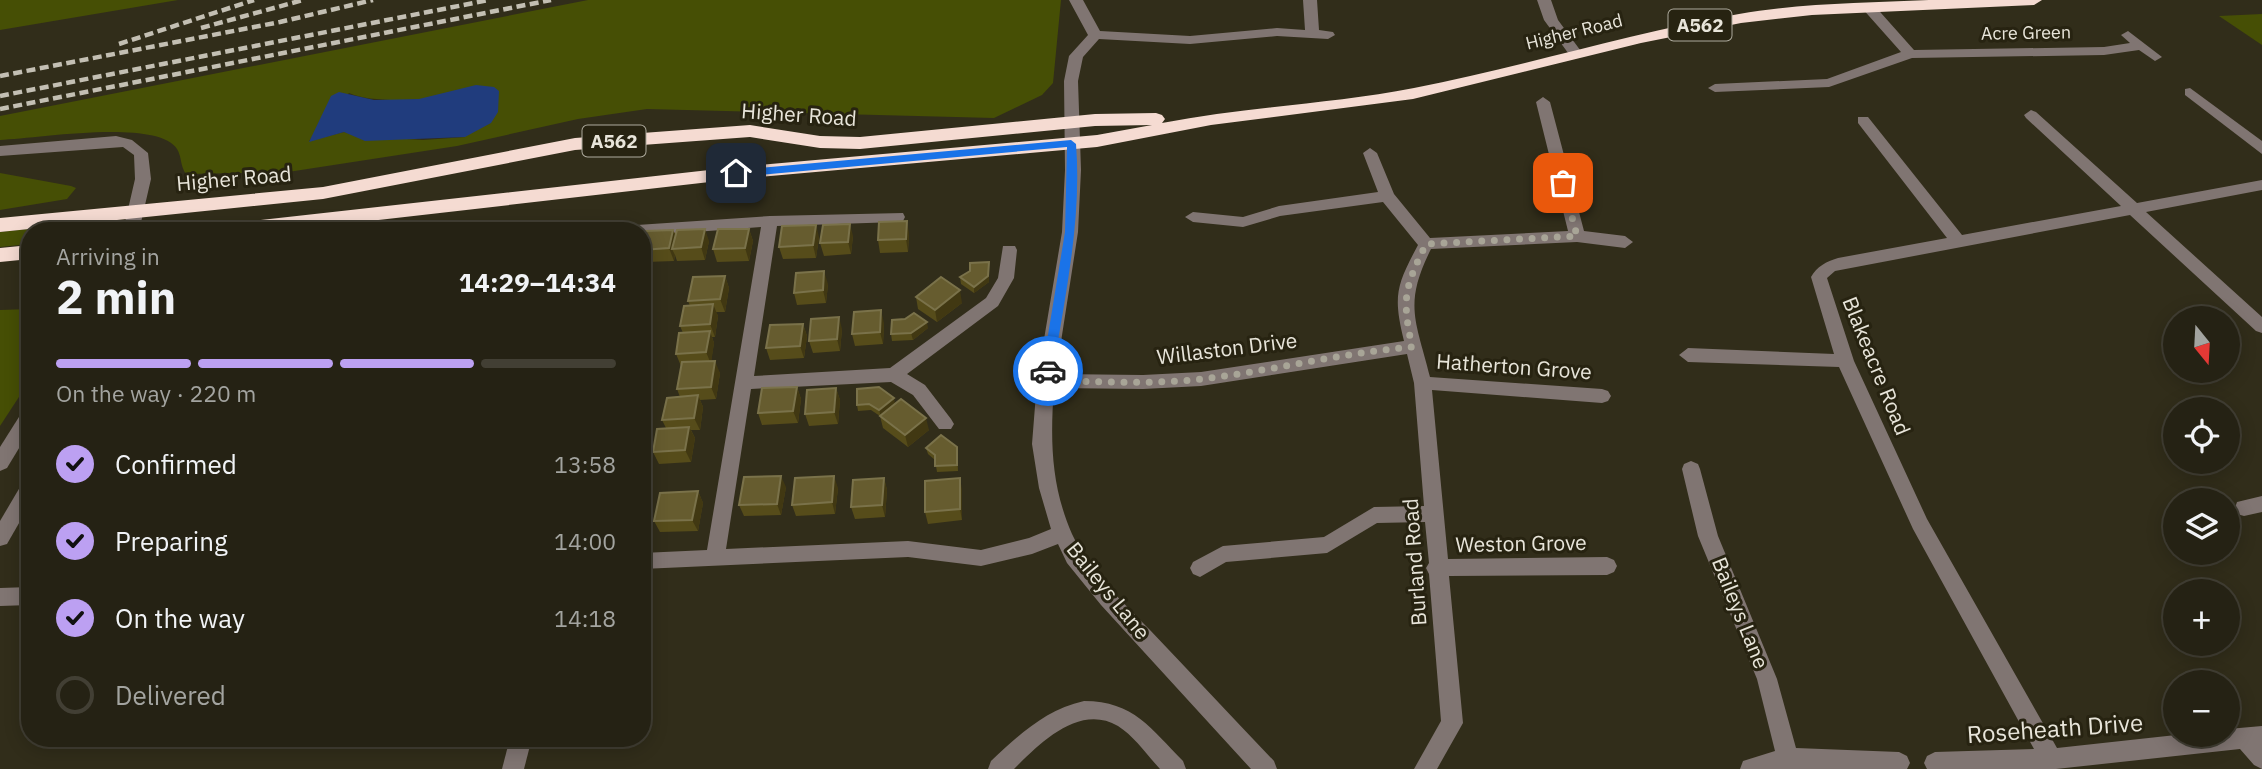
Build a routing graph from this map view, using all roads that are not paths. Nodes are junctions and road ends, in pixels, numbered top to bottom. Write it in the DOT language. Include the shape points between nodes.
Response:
graph roads {
  1 [pos="1076,0"];
  2 [pos="1310,0"];
  3 [pos="1544,0"];
  4 [pos="2034,0"];
  5 [pos="1868,7"];
  6 [pos="1312,33"];
  7 [pos="1095,35"];
  8 [pos="1328,35"];
  9 [pos="2128,35"];
  10 [pos="2141,46"];
  11 [pos="1576,54"];
  12 [pos="1910,54"];
  13 [pos="2155,57"];
  14 [pos="1715,88"];
  15 [pos="2190,92"];
  16 [pos="1543,102"];
  17 [pos="2031,116"];
  18 [pos="1211,119"];
  19 [pos="1863,120"];
  20 [pos="1070,122"];
  21 [pos="1071,144"];
  22 [pos="2262,149"];
  23 [pos="0,151"];
  24 [pos="1370,153"];
  25 [pos="2262,185"];
  26 [pos="1387,196"];
  27 [pos="136,211"];
  28 [pos="2133,211"];
  29 [pos="897,216"];
  30 [pos="1193,217"];
  31 [pos="770,221"];
  32 [pos="29,222"];
  33 [pos="133,222"];
  34 [pos="303,222"];
  35 [pos="21,223"];
  36 [pos="0,225"];
  37 [pos="651,230"];
  38 [pos="1577,236"];
  39 [pos="1625,242"];
  40 [pos="1959,242"];
  41 [pos="1426,244"];
  42 [pos="1009,250"];
  43 [pos="21,253"];
  44 [pos="0,255"];
  45 [pos="2262,327"];
  46 [pos="1412,347"];
  47 [pos="1688,355"];
  48 [pos="1844,361"];
  49 [pos="894,375"];
  50 [pos="1046,381"];
  51 [pos="745,383"];
  52 [pos="1423,383"];
  53 [pos="1602,396"];
  54 [pos="945,425"];
  55 [pos="21,429"];
  56 [pos="0,463"];
  57 [pos="1691,469"];
  58 [pos="21,502"];
  59 [pos="1434,514"];
  60 [pos="1062,533"];
  61 [pos="0,538"];
  62 [pos="715,559"];
  63 [pos="651,561"];
  64 [pos="1607,566"];
  65 [pos="1200,568"];
  66 [pos="1436,568"];
  67 [pos="21,596"];
  68 [pos="0,597"];
  69 [pos="2255,738"];
  70 [pos="519,747"];
  71 [pos="1788,758"];
  72 [pos="2262,758"];
  73 [pos="2051,759"];
  74 [pos="1899,763"];
  75 [pos="1935,763"];
  76 [pos="513,769"];
  77 [pos="999,769"];
  78 [pos="1175,769"];
  79 [pos="1266,769"];
  80 [pos="1425,769"];
  81 [pos="1751,769"];
  1 -- 7 [label="street"];
  2 -- 6 [label="street"];
  3 -- 11 [label="street" via="1551,20"];
  4 -- 5 [label="highway, Higher Road / A562"];
  5 -- 11 [label="highway, Higher Road / A562" via="1728,20"];
  5 -- 12 [label="street"];
  6 -- 7 [label="street" via="1190,40"];
  6 -- 8 [label="street"];
  7 -- 20 [label="street, Baileys Lane" via="1076,57"];
  9 -- 10 [label="street"];
  10 -- 12 [label="street, Acre Green" via="2104,51"];
  10 -- 13 [label="street"];
  11 -- 18 [label="highway, Higher Road / A562" via="1413,94"];
  12 -- 14 [label="street, Acre Green" via="1829,83"];
  15 -- 22 [label="street"];
  16 -- 38 [label="street"];
  17 -- 28 [label="street"];
  18 -- 20 [label="highway, Higher Road / A562"];
  18 -- 21 [label="highway, Higher Road / A562"];
  19 -- 40 [label="street"];
  20 -- 21 [label="street, Baileys Lane"];
  20 -- 27 [label="highway, Higher Road / A562" via="860,143 750,131 575,144 323,193"];
  21 -- 34 [label="highway, Higher Road / A562" via="736,173"];
  21 -- 50 [label="street, Baileys Lane" via="1070,232"];
  23 -- 27 [label="street" via="127,143 141,153 143,179"];
  24 -- 26 [label="street"];
  25 -- 28 [label="street, Blakeacre Road"];
  26 -- 30 [label="street" via="1279,211 1243,222"];
  26 -- 41 [label="street"];
  27 -- 32 [label="highway, Higher Road / A562"];
  27 -- 33 [label="street"];
  28 -- 40 [label="street, Blakeacre Road"];
  28 -- 45 [label="street"];
  29 -- 31 [label="street"];
  31 -- 37 [label="street"];
  31 -- 51 [label="street"];
  35 -- 36 [label="highway, Higher Road / A562"];
  38 -- 39 [label="street"];
  38 -- 41 [label="street"];
  40 -- 48 [label="street, Blakeacre Road" via="1838,264 1822,272 1822,291"];
  41 -- 46 [label="street, Burland Road" via="1409,277 1404,306"];
  42 -- 49 [label="street" via="1005,286 992,302"];
  43 -- 44 [label="highway"];
  46 -- 50 [label="street, Willaston Drive" via="1197,380"];
  46 -- 52 [label="street, Burland Road"];
  47 -- 48 [label="street"];
  48 -- 73 [label="street, Blakeacre Road" via="1920,523"];
  49 -- 51 [label="street"];
  49 -- 54 [label="street" via="919,390"];
  50 -- 60 [label="street, Baileys Lane" via="1041,444"];
  51 -- 62 [label="street"];
  52 -- 53 [label="street, Hatherton Grove"];
  52 -- 59 [label="street, Burland Road"];
  55 -- 56 [label="street"];
  57 -- 71 [label="street, Baileys Lane" via="1708,536 1767,679"];
  58 -- 61 [label="street"];
  59 -- 65 [label="street" via="1374,514 1328,545 1223,554"];
  59 -- 66 [label="street, Burland Road"];
  60 -- 62 [label="street" via="1032,546 981,558 908,549"];
  60 -- 79 [label="street, Baileys Lane" via="1074,557 1108,599"];
  62 -- 63 [label="street"];
  64 -- 66 [label="street, Weston Grove"];
  66 -- 80 [label="street, Burland Road" via="1452,723"];
  67 -- 68 [label="street"];
  69 -- 72 [label="street"];
  69 -- 73 [label="street, Roseheath Drive"];
  70 -- 76 [label="street"];
  71 -- 74 [label="street"];
  71 -- 81 [label="street"];
  73 -- 75 [label="street, Roseheath Drive"];
  77 -- 78 [label="street" via="1037,731 1073,710 1121,717"];
}
